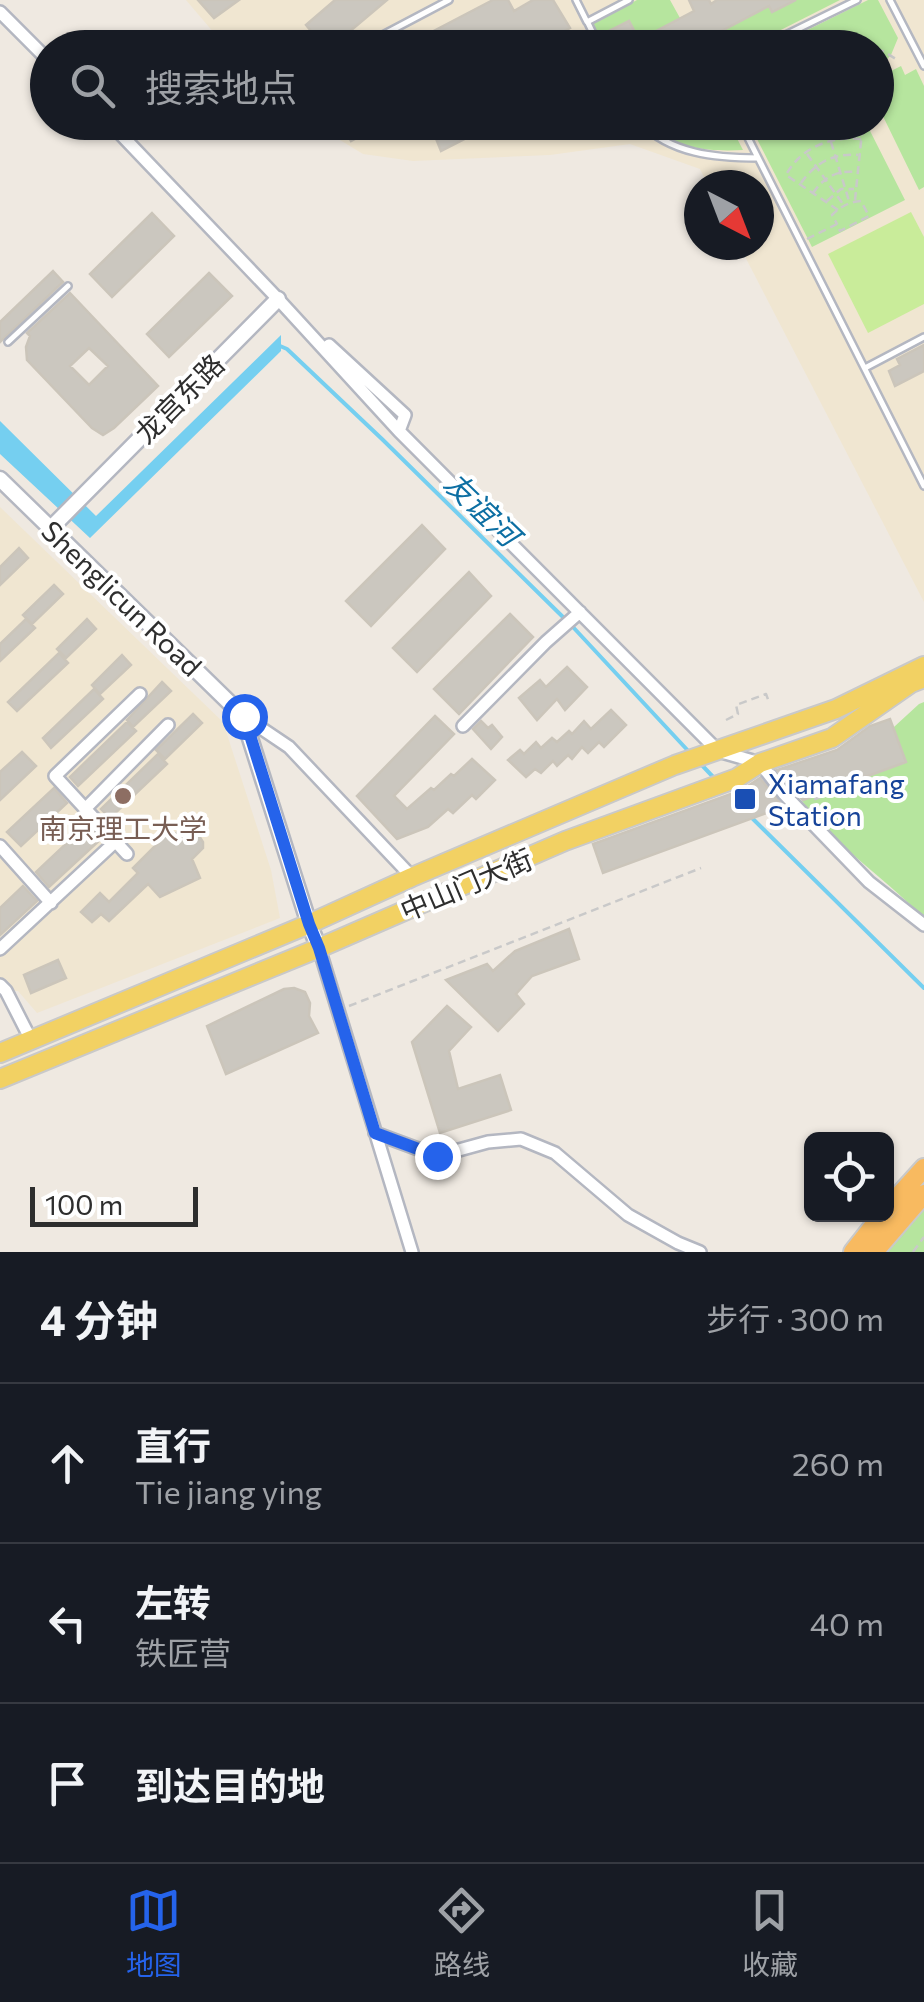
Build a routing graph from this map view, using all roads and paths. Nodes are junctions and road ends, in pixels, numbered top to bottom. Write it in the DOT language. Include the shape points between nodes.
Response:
graph roads {
  1 [pos="450,0"];
  2 [pos="576,0"];
  3 [pos="630,0"];
  4 [pos="857,0"];
  5 [pos="890,0"];
  6 [pos="0,12"];
  7 [pos="587,22"];
  8 [pos="392,30"];
  9 [pos="591,30"];
  10 [pos="796,30"];
  11 [pos="30,42"];
  12 [pos="894,58"];
  13 [pos="899,61"];
  14 [pos="924,66"];
  15 [pos="126,140"];
  16 [pos="661,140"];
  17 [pos="749,140"];
  18 [pos="831,140"];
  19 [pos="861,140"];
  20 [pos="806,153"];
  21 [pos="859,155"];
  22 [pos="836,156"];
  23 [pos="758,158"];
  24 [pos="815,166"];
  25 [pos="840,172"];
  26 [pos="858,172"];
  27 [pos="825,180"];
  28 [pos="800,184"];
  29 [pos="845,188"];
  30 [pos="856,189"];
  31 [pos="813,193"];
  32 [pos="835,193"];
  33 [pos="827,202"];
  34 [pos="852,202"];
  35 [pos="844,206"];
  36 [pos="838,210"];
  37 [pos="837,224"];
  38 [pos="802,242"];
  39 [pos="68,286"];
  40 [pos="278,299"];
  41 [pos="924,337"];
  42 [pos="8,342"];
  43 [pos="865,368"];
  44 [pos="0,480"];
  45 [pos="924,486"];
  46 [pos="56,523"];
  47 [pos="577,615"];
  48 [pos="924,666"];
  49 [pos="924,678"];
  50 [pos="140,694"];
  51 [pos="769,702"];
  52 [pos="244,716"];
  53 [pos="726,720"];
  54 [pos="168,725"];
  55 [pos="463,726"];
  56 [pos="718,751"];
  57 [pos="760,764"];
  58 [pos="798,779"];
  59 [pos="839,795"];
  60 [pos="85,809"];
  61 [pos="114,842"];
  62 [pos="0,846"];
  63 [pos="127,854"];
  64 [pos="702,868"];
  65 [pos="412,876"];
  66 [pos="51,903"];
  67 [pos="309,924"];
  68 [pos="924,925"];
  69 [pos="319,948"];
  70 [pos="0,950"];
  71 [pos="0,985"];
  72 [pos="337,1010"];
  73 [pos="31,1040"];
  74 [pos="0,1053"];
  75 [pos="0,1079"];
  76 [pos="375,1133"];
  77 [pos="924,1168"];
  78 [pos="924,1194"];
  79 [pos="894,1201"];
  80 [pos="876,1222"];
  81 [pos="924,1237"];
  82 [pos="412,1252"];
  83 [pos="700,1252"];
  84 [pos="852,1252"];
  85 [pos="874,1252"];
  86 [pos="912,1252"];
  1 -- 8 [label="lane"];
  2 -- 7 [label="lane"];
  3 -- 7 [label="lane"];
  4 -- 10 [label="lane"];
  5 -- 14 [label="lane"];
  6 -- 11 [label="street"];
  7 -- 9 [label="lane"];
  12 -- 13 [label="path"];
  15 -- 40 [label="street"];
  16 -- 23 [label="lane" via="714,156"];
  17 -- 23 [label="lane"];
  18 -- 20 [label="path"];
  18 -- 22 [label="path"];
  19 -- 21 [label="path"];
  20 -- 24 [label="path"];
  20 -- 28 [label="path" via="786,175"];
  21 -- 22 [label="path"];
  21 -- 26 [label="path"];
  22 -- 24 [label="path"];
  22 -- 25 [label="path"];
  23 -- 38 [label="lane"];
  24 -- 27 [label="path"];
  24 -- 28 [label="path"];
  25 -- 26 [label="path"];
  25 -- 27 [label="path"];
  25 -- 29 [label="path"];
  26 -- 30 [label="path"];
  27 -- 31 [label="path"];
  27 -- 32 [label="path"];
  28 -- 31 [label="path"];
  29 -- 30 [label="path"];
  29 -- 32 [label="path"];
  29 -- 34 [label="path"];
  30 -- 34 [label="path"];
  31 -- 33 [label="path"];
  32 -- 33 [label="path"];
  32 -- 35 [label="path"];
  33 -- 36 [label="path"];
  34 -- 35 [label="path"];
  34 -- 37 [label="path" via="861,201 869,216 840,231"];
  35 -- 36 [label="path"];
  36 -- 37 [label="path" via="832,215"];
  37 -- 38 [label="path"];
  38 -- 43 [label="lane"];
  39 -- 42 [label="lane"];
  40 -- 46 [label="street, 龙宫东路"];
  40 -- 47 [label="street"];
  41 -- 43 [label="lane"];
  43 -- 45 [label="lane"];
  44 -- 46 [label="street, Shenglicun Road"];
  46 -- 52 [label="street, Shenglicun Road"];
  47 -- 55 [label="street"];
  47 -- 56 [label="street"];
  48 -- 56 [label="main road, 中山门大街" via="836,709"];
  49 -- 57 [label="main road, 中山门大街" via="832,738"];
  50 -- 60 [label="street" via="55,776"];
  51 -- 53 [label="path" via="766,694 736,705 738,714"];
  52 -- 65 [label="street" via="288,748"];
  52 -- 67 [label="street"];
  54 -- 60 [label="street"];
  56 -- 57 [label="street"];
  56 -- 65 [label="main road, 中山门大街"];
  57 -- 68 [label="street" via="869,882"];
  57 -- 69 [label="main road, 中山门大街"];
  58 -- 59 [label="path" via="814,799 849,786 850,792"];
  60 -- 61 [label="street"];
  61 -- 63 [label="street"];
  61 -- 66 [label="street"];
  62 -- 66 [label="street"];
  64 -- 72 [label="path"];
  65 -- 67 [label="main road, 中山门大街"];
  66 -- 70 [label="street"];
  67 -- 69 [label="street"];
  67 -- 73 [label="main road, 中山门大街"];
  69 -- 72 [label="street"];
  69 -- 75 [label="main road, 中山门大街"];
  71 -- 73 [label="street"];
  72 -- 76 [label="street"];
  73 -- 74 [label="main road, 中山门大街"];
  76 -- 82 [label="street"];
  76 -- 83 [label="street" via="437,1156 522,1139 555,1153 628,1215"];
  77 -- 79 [label="highway"];
  78 -- 85 [label="highway"];
  80 -- 84 [label="highway"];
  81 -- 86 [label="path"];
}
